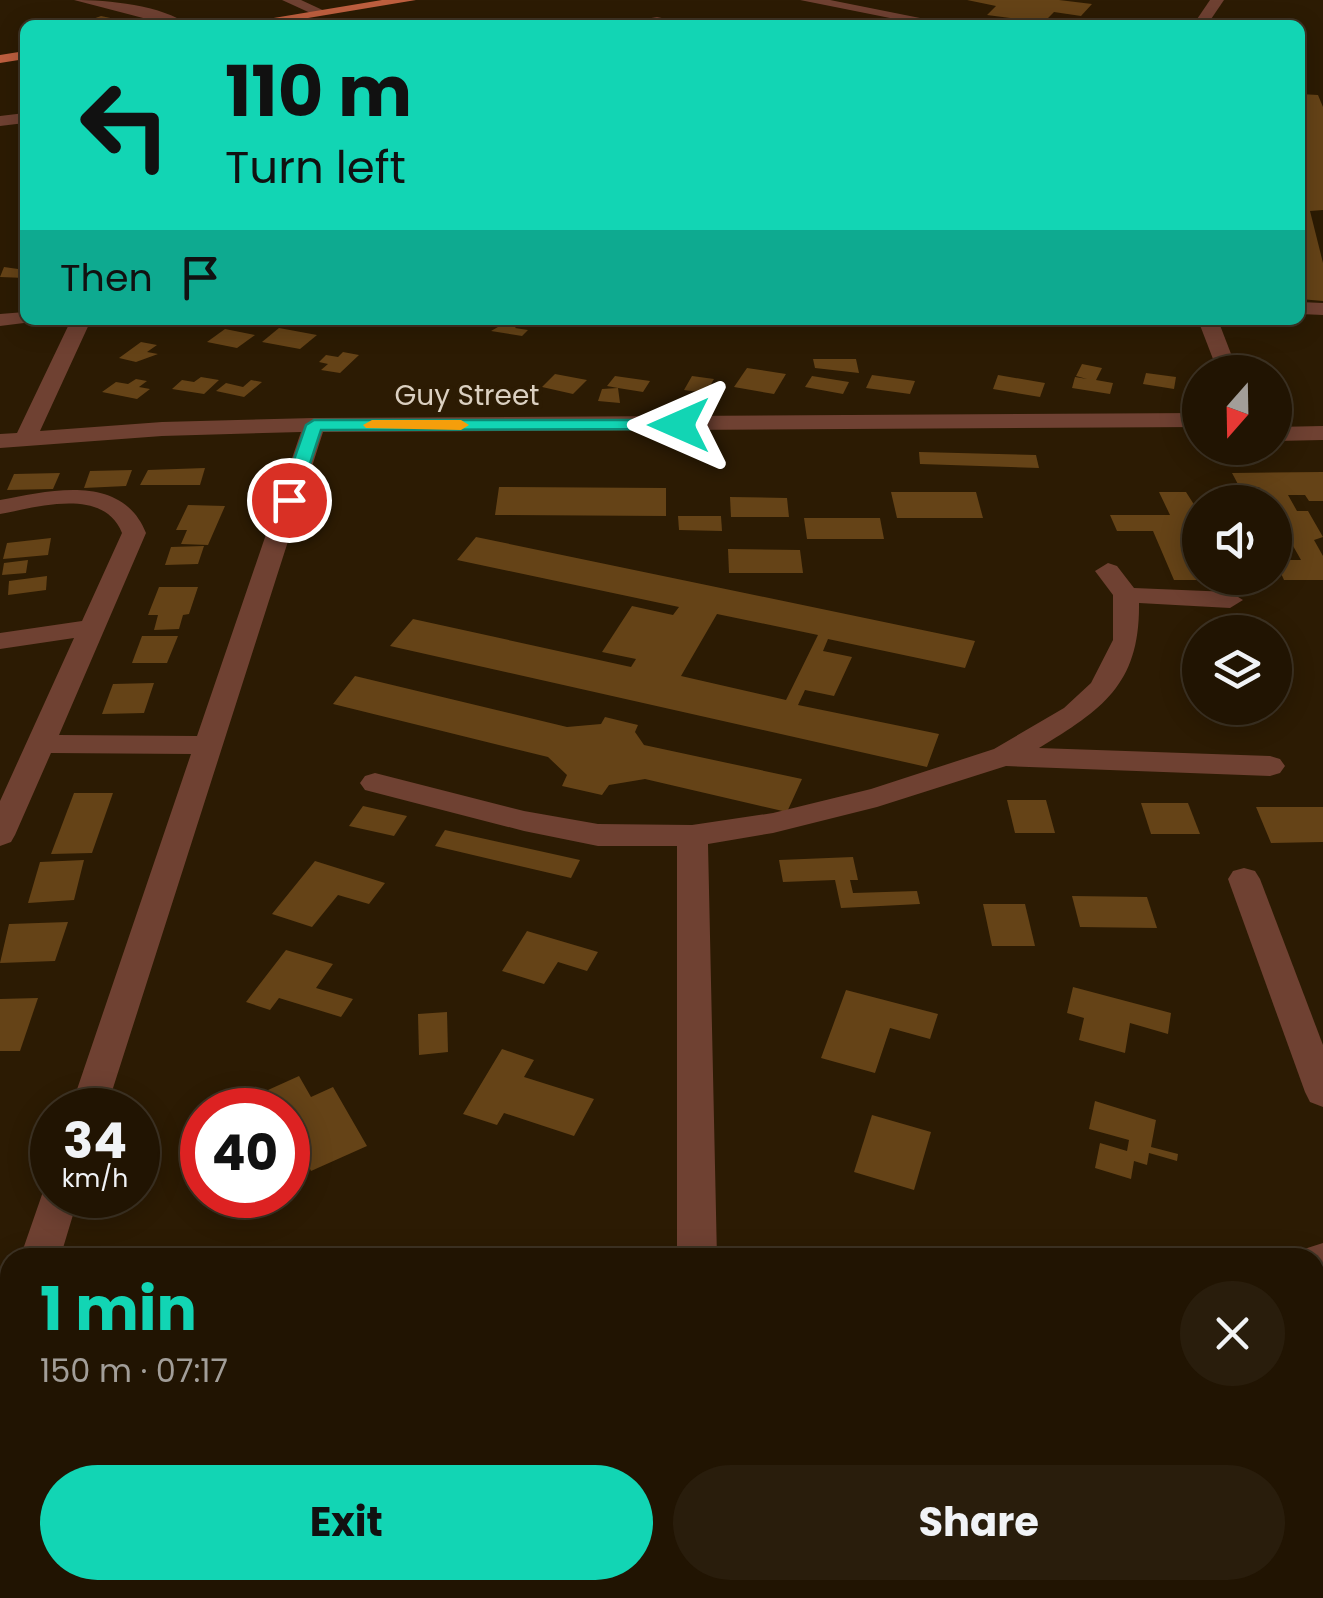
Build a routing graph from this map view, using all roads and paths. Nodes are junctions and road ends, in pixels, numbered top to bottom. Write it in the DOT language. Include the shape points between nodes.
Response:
graph roads {
  1 [pos="81,0"];
  2 [pos="289,0"];
  3 [pos="409,0"];
  4 [pos="807,0"];
  5 [pos="322,13"];
  6 [pos="170,20"];
  7 [pos="273,20"];
  8 [pos="920,20"];
  9 [pos="79,325"];
  10 [pos="1210,325"];
  11 [pos="1221,355"];
  12 [pos="1292,419"];
  13 [pos="1323,419"];
  14 [pos="1182,420"];
  15 [pos="934,424"];
  16 [pos="314,425"];
  17 [pos="266,426"];
  18 [pos="1182,432"];
  19 [pos="1323,433"];
  20 [pos="1292,434"];
  21 [pos="26,438"];
  22 [pos="0,441"];
  23 [pos="301,465"];
  24 [pos="0,507"];
  25 [pos="1108,571"];
  26 [pos="1126,595"];
  27 [pos="1230,600"];
  28 [pos="92,626"];
  29 [pos="0,640"];
  30 [pos="38,744"];
  31 [pos="206,745"];
  32 [pos="1004,756"];
  33 [pos="1270,766"];
  34 [pos="374,784"];
  35 [pos="3,823"];
  36 [pos="692,836"];
  37 [pos="1244,880"];
  38 [pos="95,1088"];
  39 [pos="1323,1092"];
  40 [pos="53,1218"];
  41 [pos="43,1248"];
  42 [pos="697,1248"];
  1 -- 6 [label="street"];
  2 -- 5 [label="street"];
  3 -- 5 [label="main road"];
  4 -- 8 [label="street"];
  5 -- 7 [label="main road"];
  9 -- 21 [label="street"];
  10 -- 11 [label="street"];
  12 -- 13 [label="street"];
  14 -- 15 [label="street, Guy Street"];
  15 -- 16 [label="street, Guy Street"];
  15 -- 18 [label="street, Guy Street"];
  16 -- 17 [label="street, Guy Street"];
  16 -- 23 [label="street"];
  17 -- 21 [label="street, Guy Street"];
  17 -- 23 [label="street"];
  19 -- 20 [label="street"];
  21 -- 22 [label="street, Guy Street"];
  23 -- 31 [label="street"];
  24 -- 28 [label="street" via="76,497 103,500 125,512 134,532"];
  25 -- 26 [label="street"];
  26 -- 27 [label="street"];
  26 -- 32 [label="street" via="1126,640 1101,689 1074,714"];
  28 -- 29 [label="street"];
  28 -- 30 [label="street"];
  30 -- 31 [label="street"];
  30 -- 35 [label="street"];
  31 -- 38 [label="street"];
  32 -- 33 [label="street"];
  32 -- 36 [label="street" via="790,819"];
  34 -- 36 [label="street" via="598,835"];
  36 -- 42 [label="street"];
  37 -- 39 [label="street"];
  40 -- 41 [label="street"];
}
